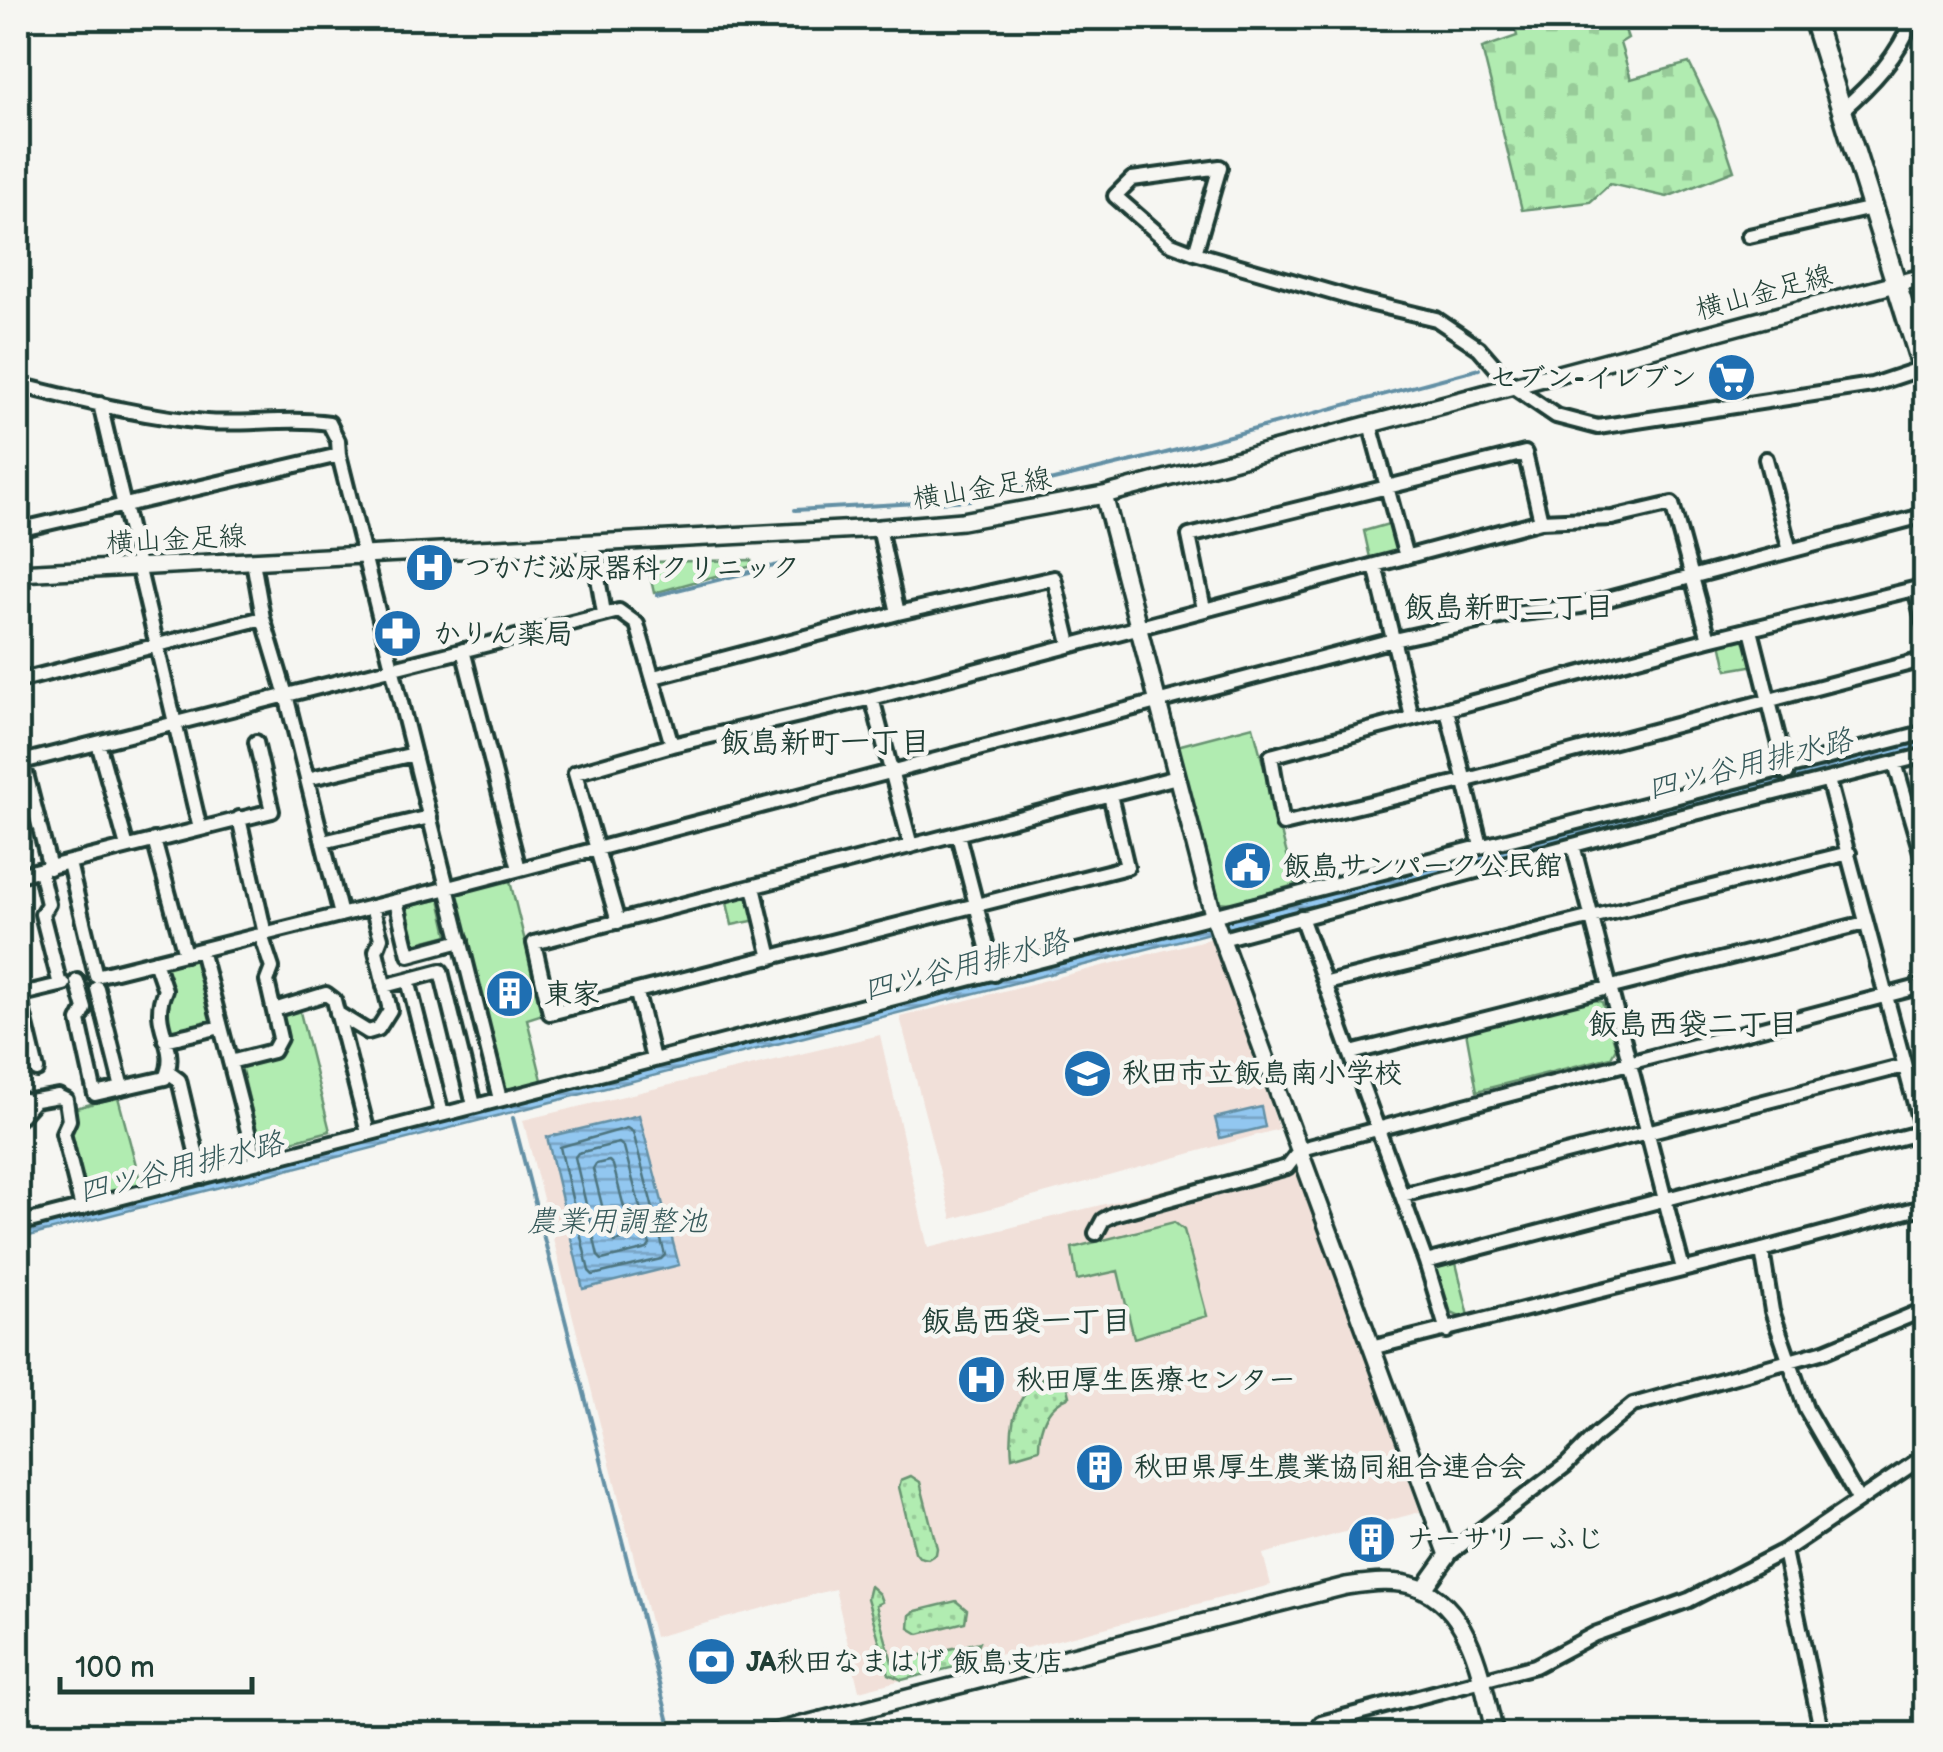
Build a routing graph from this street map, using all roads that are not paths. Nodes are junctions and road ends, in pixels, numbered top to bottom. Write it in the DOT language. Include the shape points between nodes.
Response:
graph roads {
  1 [pos="1813,18"];
  2 [pos="1913,18"];
  3 [pos="1841,110"];
  4 [pos="1872,208"];
  5 [pos="1749,236"];
  6 [pos="1195,253"];
  7 [pos="1926,276"];
  8 [pos="1897,284"];
  9 [pos="1925,372"];
  10 [pos="18,385"];
  11 [pos="1512,386"];
  12 [pos="100,404"];
  13 [pos="1370,424"];
  14 [pos="339,455"];
  15 [pos="1766,460"];
  16 [pos="1387,487"];
  17 [pos="1104,495"];
  18 [pos="126,506"];
  19 [pos="1926,515"];
  20 [pos="1541,521"];
  21 [pos="879,528"];
  22 [pos="18,530"];
  23 [pos="592,544"];
  24 [pos="1790,551"];
  25 [pos="362,554"];
  26 [pos="1406,557"];
  27 [pos="253,561"];
  28 [pos="1375,566"];
  29 [pos="140,567"];
  30 [pos="18,573"];
  31 [pos="1694,576"];
  32 [pos="1920,588"];
  33 [pos="1204,609"];
  34 [pos="604,613"];
  35 [pos="898,613"];
  36 [pos="263,618"];
  37 [pos="1138,626"];
  38 [pos="1751,630"];
  39 [pos="1926,631"];
  40 [pos="1708,639"];
  41 [pos="1393,640"];
  42 [pos="1070,644"];
  43 [pos="158,645"];
  44 [pos="463,650"];
  45 [pos="1926,659"];
  46 [pos="393,668"];
  47 [pos="654,677"];
  48 [pos="18,680"];
  49 [pos="286,694"];
  50 [pos="872,698"];
  51 [pos="1769,701"];
  52 [pos="1158,704"];
  53 [pos="1447,710"];
  54 [pos="1412,718"];
  55 [pos="174,723"];
  56 [pos="1926,732"];
  57 [pos="98,742"];
  58 [pos="256,742"];
  59 [pos="672,745"];
  60 [pos="414,754"];
  61 [pos="1926,756"];
  62 [pos="20,762"];
  63 [pos="1895,763"];
  64 [pos="893,771"];
  65 [pos="1787,771"];
  66 [pos="1177,777"];
  67 [pos="307,778"];
  68 [pos="1828,780"];
  69 [pos="1463,781"];
  70 [pos="1792,788"];
  71 [pos="1110,795"];
  72 [pos="430,817"];
  73 [pos="239,818"];
  74 [pos="200,828"];
  75 [pos="958,835"];
  76 [pos="154,840"];
  77 [pos="323,842"];
  78 [pos="911,846"];
  79 [pos="1480,846"];
  80 [pos="1573,846"];
  81 [pos="126,847"];
  82 [pos="598,848"];
  83 [pos="1848,853"];
  84 [pos="68,863"];
  85 [pos="45,869"];
  86 [pos="519,869"];
  87 [pos="1926,869"];
  88 [pos="18,875"];
  89 [pos="754,887"];
  90 [pos="448,888"];
  91 [pos="396,901"];
  92 [pos="975,905"];
  93 [pos="372,907"];
  94 [pos="342,915"];
  95 [pos="1301,917"];
  96 [pos="1593,918"];
  97 [pos="618,922"];
  98 [pos="1865,923"];
  99 [pos="1218,927"];
  100 [pos="264,934"];
  101 [pos="461,941"];
  102 [pos="201,950"];
  103 [pos="185,954"];
  104 [pos="771,958"];
  105 [pos="155,961"];
  106 [pos="994,974"];
  107 [pos="408,980"];
  108 [pos="78,981"];
  109 [pos="96,982"];
  110 [pos="1327,983"];
  111 [pos="60,985"];
  112 [pos="1926,985"];
  113 [pos="384,986"];
  114 [pos="1610,988"];
  115 [pos="637,993"];
  116 [pos="1885,994"];
  117 [pos="18,995"];
  118 [pos="274,1010"];
  119 [pos="338,1013"];
  120 [pos="480,1019"];
  121 [pos="221,1026"];
  122 [pos="454,1026"];
  123 [pos="165,1040"];
  124 [pos="1351,1053"];
  125 [pos="653,1059"];
  126 [pos="230,1062"];
  127 [pos="1629,1062"];
  128 [pos="1904,1066"];
  129 [pos="37,1070"];
  130 [pos="168,1072"];
  131 [pos="122,1088"];
  132 [pos="18,1099"];
  133 [pos="500,1099"];
  134 [pos="35,1100"];
  135 [pos="474,1105"];
  136 [pos="442,1114"];
  137 [pos="18,1120"];
  138 [pos="1377,1127"];
  139 [pos="368,1133"];
  140 [pos="1647,1133"];
  141 [pos="1924,1136"];
  142 [pos="1301,1149"];
  143 [pos="256,1162"];
  144 [pos="202,1178"];
  145 [pos="1402,1196"];
  146 [pos="1664,1201"];
  147 [pos="1926,1206"];
  148 [pos="82,1208"];
  149 [pos="18,1220"];
  150 [pos="1096,1233"];
  151 [pos="1762,1250"];
  152 [pos="1426,1262"];
  153 [pos="1683,1269"];
  154 [pos="1926,1309"];
  155 [pos="1447,1330"];
  156 [pos="1371,1348"];
  157 [pos="1789,1362"];
  158 [pos="1926,1455"];
  159 [pos="1858,1499"];
  160 [pos="1784,1551"];
  161 [pos="1448,1556"];
  162 [pos="1422,1590"];
  163 [pos="1482,1682"];
  164 [pos="1321,1723"];
  165 [pos="767,1734"];
  166 [pos="1495,1734"];
  167 [pos="1822,1734"];
  1 -- 3 [label="main road"];
  2 -- 3 [label="street" via="1890,62"];
  3 -- 4 [label="main road"];
  4 -- 5 [label="street"];
  4 -- 8 [label="main road"];
  6 -- 6 [label="street" via="1169,242 1116,196 1132,179 1220,168"];
  6 -- 11 [label="street" via="1436,320 1478,348"];
  7 -- 8 [label="street, 横山金足線"];
  8 -- 9 [label="main road"];
  8 -- 11 [label="street, 横山金足線"];
  9 -- 11 [label="street" via="1872,386 1598,427 1556,416"];
  10 -- 12 [label="street"];
  11 -- 13 [label="street, 横山金足線"];
  12 -- 14 [label="street" via="210,422 329,423"];
  12 -- 18 [label="street"];
  13 -- 16 [label="street"];
  13 -- 17 [label="street, 横山金足線"];
  14 -- 18 [label="street"];
  14 -- 25 [label="street"];
  15 -- 24 [label="street"];
  16 -- 20 [label="street" via="1525,454"];
  16 -- 26 [label="street"];
  16 -- 33 [label="street" via="1189,536"];
  17 -- 21 [label="street, 横山金足線"];
  17 -- 37 [label="street"];
  18 -- 22 [label="street"];
  18 -- 29 [label="street"];
  19 -- 24 [label="street"];
  20 -- 26 [label="street"];
  20 -- 31 [label="street" via="1612,518 1672,504"];
  21 -- 23 [label="street, 横山金足線"];
  21 -- 35 [label="street"];
  23 -- 25 [label="street, 横山金足線"];
  23 -- 34 [label="street"];
  24 -- 31 [label="street"];
  25 -- 27 [label="street, 横山金足線"];
  25 -- 46 [label="street"];
  26 -- 28 [label="street"];
  27 -- 29 [label="street, 横山金足線"];
  27 -- 36 [label="street"];
  28 -- 33 [label="street"];
  28 -- 41 [label="street"];
  29 -- 30 [label="street, 横山金足線"];
  29 -- 43 [label="street"];
  31 -- 40 [label="street"];
  31 -- 41 [label="street" via="1581,606"];
  32 -- 38 [label="street"];
  32 -- 39 [label="street"];
  33 -- 37 [label="street"];
  34 -- 44 [label="street"];
  34 -- 47 [label="street" via="618,611 637,624"];
  35 -- 42 [label="street" via="1054,578"];
  35 -- 47 [label="street"];
  36 -- 43 [label="street"];
  36 -- 49 [label="street"];
  37 -- 42 [label="street"];
  37 -- 52 [label="street"];
  38 -- 40 [label="street"];
  38 -- 51 [label="street"];
  40 -- 53 [label="street"];
  41 -- 52 [label="street"];
  41 -- 54 [label="street"];
  42 -- 50 [label="street"];
  43 -- 48 [label="street"];
  43 -- 55 [label="street"];
  44 -- 46 [label="street"];
  44 -- 86 [label="street"];
  45 -- 51 [label="street"];
  46 -- 49 [label="street"];
  46 -- 60 [label="street"];
  47 -- 59 [label="street"];
  49 -- 55 [label="street"];
  49 -- 67 [label="street"];
  50 -- 59 [label="street"];
  50 -- 64 [label="street"];
  51 -- 65 [label="street"];
  51 -- 69 [label="street"];
  52 -- 64 [label="street"];
  52 -- 66 [label="street"];
  53 -- 54 [label="street"];
  53 -- 69 [label="street"];
  54 -- 69 [label="street" via="1271,756 1283,824"];
  55 -- 57 [label="street"];
  55 -- 74 [label="street"];
  56 -- 65 [label="street"];
  57 -- 62 [label="street"];
  57 -- 81 [label="street"];
  58 -- 73 [label="street" via="272,812"];
  59 -- 82 [label="street" via="575,774"];
  60 -- 67 [label="street"];
  60 -- 72 [label="street"];
  61 -- 63 [label="street"];
  62 -- 85 [label="street"];
  63 -- 68 [label="street"];
  63 -- 87 [label="street"];
  64 -- 78 [label="street"];
  64 -- 82 [label="street"];
  65 -- 70 [label="street"];
  65 -- 79 [label="street"];
  66 -- 71 [label="street"];
  66 -- 99 [label="street"];
  67 -- 77 [label="street"];
  68 -- 70 [label="street"];
  68 -- 83 [label="street"];
  69 -- 79 [label="street"];
  70 -- 80 [label="street"];
  71 -- 75 [label="street"];
  71 -- 92 [label="street" via="1127,867"];
  72 -- 77 [label="street"];
  72 -- 90 [label="street"];
  73 -- 74 [label="street"];
  73 -- 100 [label="street"];
  74 -- 76 [label="street"];
  75 -- 78 [label="street"];
  75 -- 92 [label="street"];
  76 -- 81 [label="street"];
  76 -- 103 [label="street"];
  77 -- 94 [label="street"];
  78 -- 89 [label="street"];
  79 -- 99 [label="street"];
  80 -- 95 [label="street"];
  80 -- 96 [label="street"];
  81 -- 84 [label="street"];
  82 -- 86 [label="street"];
  82 -- 97 [label="street"];
  83 -- 96 [label="street"];
  83 -- 98 [label="street"];
  84 -- 85 [label="street"];
  84 -- 109 [label="street"];
  85 -- 88 [label="street"];
  85 -- 111 [label="street" via="48,904 42,914"];
  86 -- 90 [label="street"];
  89 -- 97 [label="street"];
  89 -- 104 [label="street"];
  90 -- 91 [label="street"];
  90 -- 101 [label="street"];
  91 -- 93 [label="street"];
  91 -- 101 [label="street" via="409,955"];
  92 -- 104 [label="street"];
  92 -- 106 [label="street"];
  93 -- 94 [label="street"];
  93 -- 113 [label="street"];
  94 -- 100 [label="street"];
  95 -- 99 [label="street"];
  95 -- 110 [label="street"];
  96 -- 110 [label="street"];
  96 -- 114 [label="street"];
  97 -- 115 [label="street" via="534,943 550,1013"];
  98 -- 114 [label="street"];
  98 -- 116 [label="street"];
  99 -- 106 [label="street"];
  99 -- 142 [label="street"];
  100 -- 102 [label="street"];
  100 -- 118 [label="street"];
  101 -- 120 [label="street"];
  102 -- 103 [label="street"];
  102 -- 121 [label="street"];
  103 -- 105 [label="street"];
  104 -- 115 [label="street"];
  105 -- 109 [label="street"];
  105 -- 123 [label="street" via="165,990 157,1007"];
  106 -- 125 [label="street"];
  107 -- 113 [label="street"];
  107 -- 122 [label="street" via="440,971"];
  107 -- 136 [label="street"];
  108 -- 109 [label="street"];
  108 -- 111 [label="street"];
  108 -- 131 [label="street" via="95,1094"];
  109 -- 131 [label="street"];
  110 -- 124 [label="street"];
  111 -- 117 [label="street"];
  112 -- 116 [label="street"];
  113 -- 119 [label="street" via="390,1010 378,1029 368,1032"];
  114 -- 124 [label="street"];
  114 -- 127 [label="street"];
  115 -- 125 [label="street"];
  116 -- 127 [label="street"];
  116 -- 128 [label="street"];
  117 -- 129 [label="street"];
  118 -- 119 [label="street" via="326,994"];
  118 -- 126 [label="street" via="280,1038 273,1051"];
  119 -- 139 [label="street"];
  120 -- 122 [label="street"];
  120 -- 133 [label="street"];
  121 -- 123 [label="street"];
  121 -- 126 [label="street"];
  122 -- 135 [label="street"];
  123 -- 130 [label="street"];
  124 -- 138 [label="street"];
  125 -- 133 [label="street"];
  126 -- 143 [label="street"];
  127 -- 138 [label="street"];
  127 -- 140 [label="street"];
  128 -- 140 [label="street"];
  128 -- 141 [label="street"];
  130 -- 131 [label="street"];
  130 -- 144 [label="street" via="179,1080"];
  132 -- 134 [label="street"];
  133 -- 135 [label="street"];
  134 -- 137 [label="street"];
  134 -- 148 [label="street" via="66,1100 63,1133"];
  135 -- 136 [label="street"];
  136 -- 139 [label="street"];
  138 -- 142 [label="street"];
  138 -- 145 [label="street"];
  139 -- 143 [label="street"];
  140 -- 145 [label="street"];
  140 -- 146 [label="street"];
  141 -- 146 [label="street"];
  142 -- 150 [label="street" via="1286,1167 1114,1214"];
  142 -- 156 [label="street"];
  143 -- 144 [label="street"];
  144 -- 148 [label="street"];
  145 -- 152 [label="street"];
  146 -- 152 [label="street"];
  146 -- 153 [label="street"];
  147 -- 151 [label="street"];
  148 -- 149 [label="street"];
  151 -- 153 [label="street"];
  151 -- 157 [label="street"];
  152 -- 155 [label="street"];
  153 -- 155 [label="street"];
  154 -- 157 [label="street"];
  155 -- 156 [label="street"];
  156 -- 161 [label="street"];
  157 -- 159 [label="street" via="1806,1410"];
  157 -- 161 [label="street" via="1633,1406"];
  158 -- 159 [label="street"];
  159 -- 160 [label="street"];
  160 -- 163 [label="street" via="1689,1600"];
  160 -- 167 [label="street"];
  161 -- 162 [label="street"];
  162 -- 163 [label="street" via="1444,1603 1463,1627"];
  162 -- 165 [label="street" via="1379,1582 1346,1586"];
  163 -- 164 [label="street"];
  163 -- 166 [label="street"];
}
